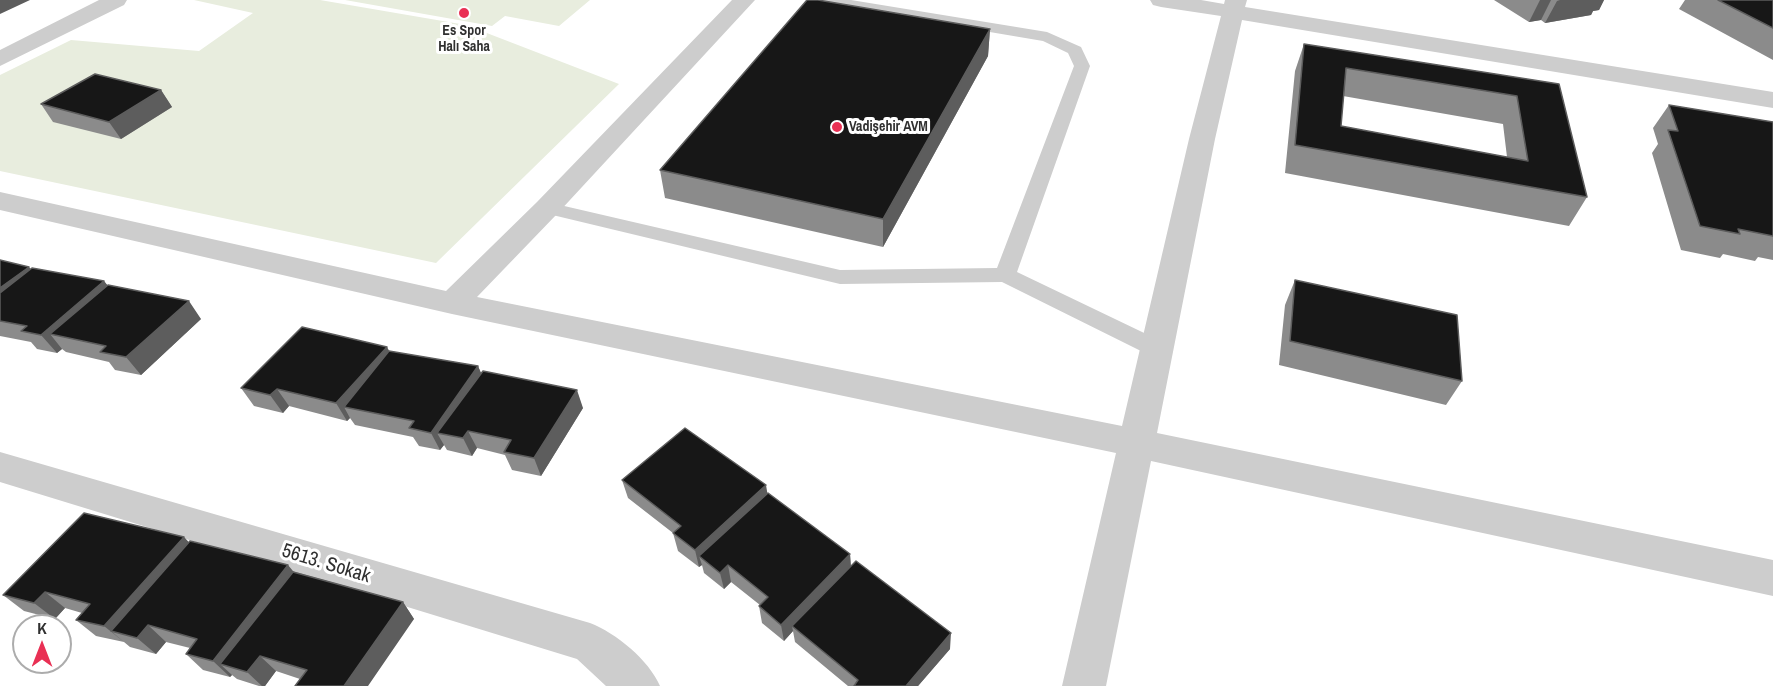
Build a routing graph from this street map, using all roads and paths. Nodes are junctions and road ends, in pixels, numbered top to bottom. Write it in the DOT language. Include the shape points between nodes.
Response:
graph roads {
  1 [pos="116,0"];
  2 [pos="744,0"];
  3 [pos="824,0"];
  4 [pos="1161,0"];
  5 [pos="1235,6"];
  6 [pos="0,59"];
  7 [pos="1773,100"];
  8 [pos="0,201"];
  9 [pos="547,208"];
  10 [pos="1005,275"];
  11 [pos="452,303"];
  12 [pos="1157,349"];
  13 [pos="1136,443"];
  14 [pos="0,466"];
  15 [pos="1773,578"];
  16 [pos="638,686"];
  17 [pos="1084,686"];
  1 -- 6 [label="street"];
  2 -- 9 [label="street"];
  3 -- 10 [label="lane" via="1047,37 1075,50 1082,66"];
  4 -- 5 [label="street"];
  5 -- 7 [label="street"];
  5 -- 12 [label="street"];
  8 -- 11 [label="street"];
  9 -- 10 [label="lane" via="840,277"];
  9 -- 11 [label="street"];
  10 -- 12 [label="lane"];
  11 -- 13 [label="street"];
  12 -- 13 [label="street"];
  13 -- 15 [label="street"];
  13 -- 17 [label="street"];
  14 -- 16 [label="street, 5613. Sokak" via="590,643"];
}
